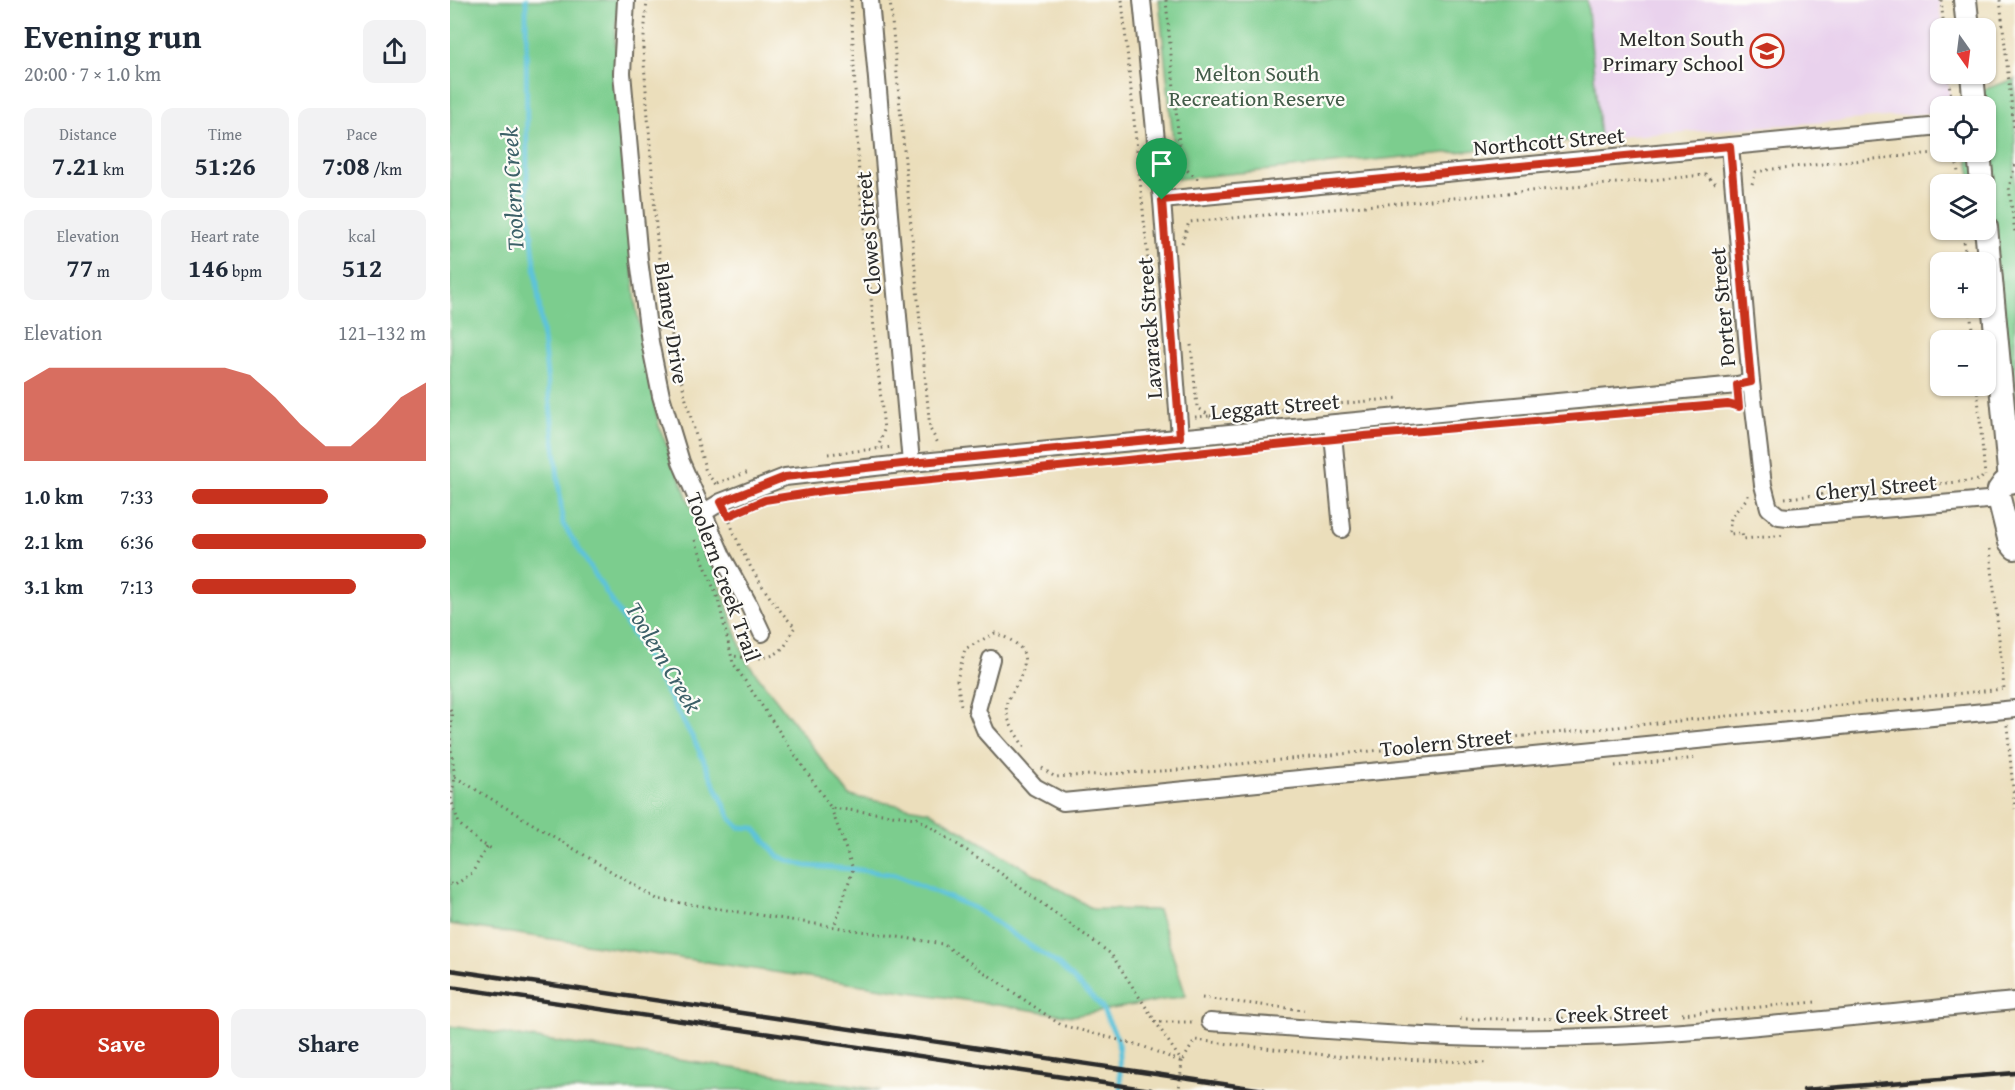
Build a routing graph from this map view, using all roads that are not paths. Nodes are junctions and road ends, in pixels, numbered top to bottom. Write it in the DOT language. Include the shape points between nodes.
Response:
graph roads {
  1 [pos="626,0"];
  2 [pos="870,0"];
  3 [pos="1142,0"];
  4 [pos="1965,0"];
  5 [pos="1967,18"];
  6 [pos="1930,127"];
  7 [pos="1730,146"];
  8 [pos="1162,200"];
  9 [pos="1987,240"];
  10 [pos="1744,383"];
  11 [pos="1332,424"];
  12 [pos="1180,437"];
  13 [pos="911,463"];
  14 [pos="2003,490"];
  15 [pos="1773,497"];
  16 [pos="703,513"];
  17 [pos="1342,529"];
  18 [pos="2015,548"];
  19 [pos="762,633"];
  20 [pos="991,659"];
  21 [pos="2010,709"];
  22 [pos="2015,1001"];
  23 [pos="1210,1022"];
  1 -- 16 [label="street, Blamey Drive" via="622,73 650,342 681,462"];
  2 -- 13 [label="street, Clowes Street"];
  3 -- 8 [label="street, Lavarack Street"];
  4 -- 5 [label="street"];
  6 -- 7 [label="street, Northcott Street"];
  7 -- 8 [label="street, Northcott Street"];
  7 -- 10 [label="street, Porter Street"];
  8 -- 12 [label="street, Lavarack Street"];
  9 -- 14 [label="street"];
  10 -- 11 [label="street, Leggatt Street"];
  10 -- 15 [label="street, Porter Street"];
  11 -- 12 [label="street, Leggatt Street"];
  11 -- 17 [label="street"];
  12 -- 13 [label="street, Leggatt Street"];
  13 -- 16 [label="street, Leggatt Street" via="785,477"];
  14 -- 15 [label="street, Cheryl Street" via="1788,517 1772,513"];
  14 -- 18 [label="street" via="2010,542"];
  16 -- 19 [label="street, Blamey Drive"];
  20 -- 21 [label="street, Toolern Street" via="977,710 986,732 1035,787 1063,802"];
  22 -- 23 [label="street, Creek Street" via="1668,1034 1553,1038 1444,1037"];
}
